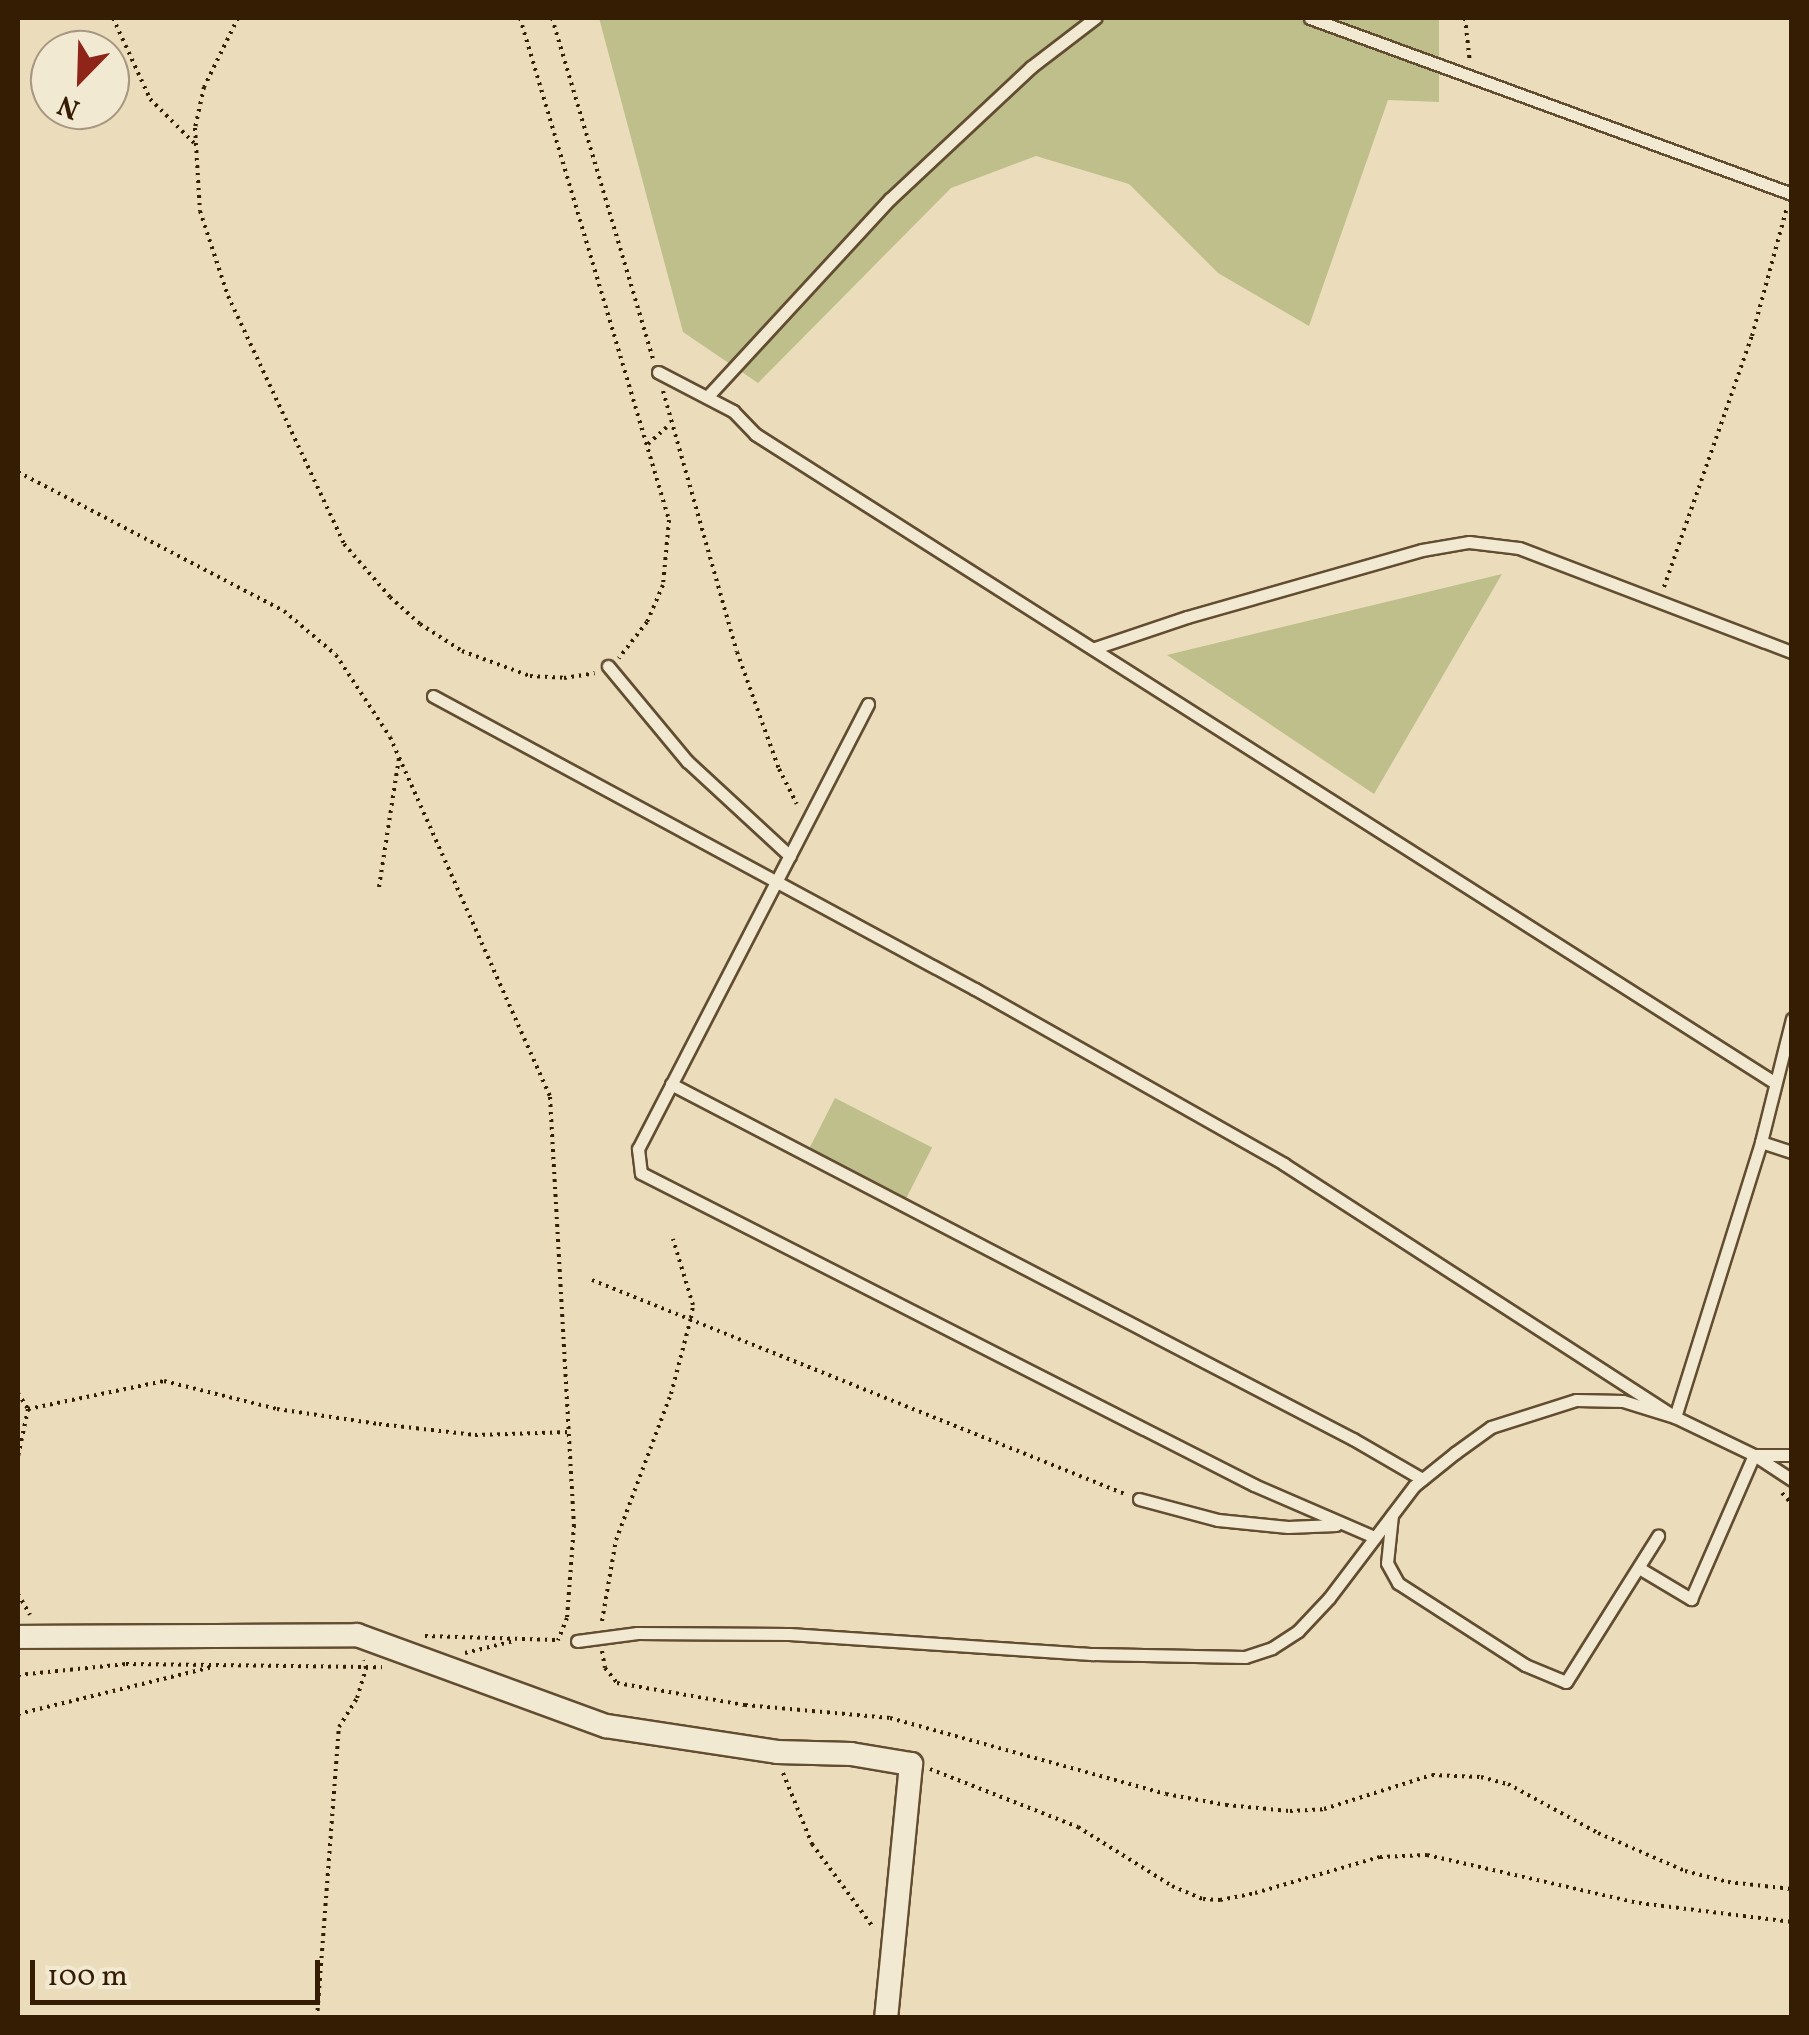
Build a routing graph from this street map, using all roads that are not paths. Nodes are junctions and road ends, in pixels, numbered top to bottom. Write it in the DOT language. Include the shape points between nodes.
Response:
graph roads {
  1 [pos="1095,18"];
  2 [pos="1310,18"];
  3 [pos="1791,194"];
  4 [pos="658,372"];
  5 [pos="708,396"];
  6 [pos="1095,648"];
  7 [pos="1792,652"];
  8 [pos="608,666"];
  9 [pos="433,696"];
  10 [pos="868,704"];
  11 [pos="790,856"];
  12 [pos="776,882"];
  13 [pos="1792,1019"];
  14 [pos="1772,1082"];
  15 [pos="671,1084"];
  16 [pos="1761,1142"];
  17 [pos="1792,1152"];
  18 [pos="1675,1417"];
  19 [pos="1754,1455"];
  20 [pos="1792,1455"];
  21 [pos="1422,1480"];
  22 [pos="1792,1480"];
  23 [pos="1138,1499"];
  24 [pos="1392,1512"];
  25 [pos="1343,1524"];
  26 [pos="1658,1536"];
  27 [pos="1374,1537"];
  28 [pos="1639,1568"];
  29 [pos="18,1637"];
  30 [pos="577,1641"];
  31 [pos="886,2018"];
  1 -- 5 [label="lane" via="1031,67 890,199"];
  2 -- 3 [label="lane"];
  4 -- 5 [label="lane"];
  5 -- 6 [label="lane" via="754,434"];
  6 -- 7 [label="lane" via="1422,550 1469,542 1520,548"];
  6 -- 14 [label="lane"];
  8 -- 11 [label="lane" via="686,761"];
  9 -- 12 [label="lane"];
  10 -- 11 [label="lane"];
  11 -- 12 [label="lane"];
  12 -- 15 [label="lane"];
  12 -- 18 [label="lane" via="1284,1164"];
  13 -- 14 [label="lane"];
  14 -- 16 [label="lane"];
  15 -- 21 [label="lane"];
  15 -- 25 [label="lane" via="638,1149 641,1173 1254,1486"];
  16 -- 17 [label="lane"];
  16 -- 18 [label="lane"];
  18 -- 19 [label="lane"];
  18 -- 21 [label="lane" via="1598,1398 1558,1404 1491,1427"];
  19 -- 20 [label="lane"];
  19 -- 22 [label="lane"];
  19 -- 28 [label="lane" via="1691,1600"];
  21 -- 24 [label="lane"];
  23 -- 25 [label="lane" via="1218,1520"];
  24 -- 27 [label="lane"];
  24 -- 28 [label="lane" via="1388,1563 1398,1582 1557,1681 1573,1676"];
  25 -- 27 [label="lane"];
  26 -- 28 [label="lane"];
  27 -- 30 [label="lane" via="1298,1631 1245,1656 1093,1654 789,1634"];
  29 -- 31 [label="street" via="357,1635 606,1726 911,1764"];
}
